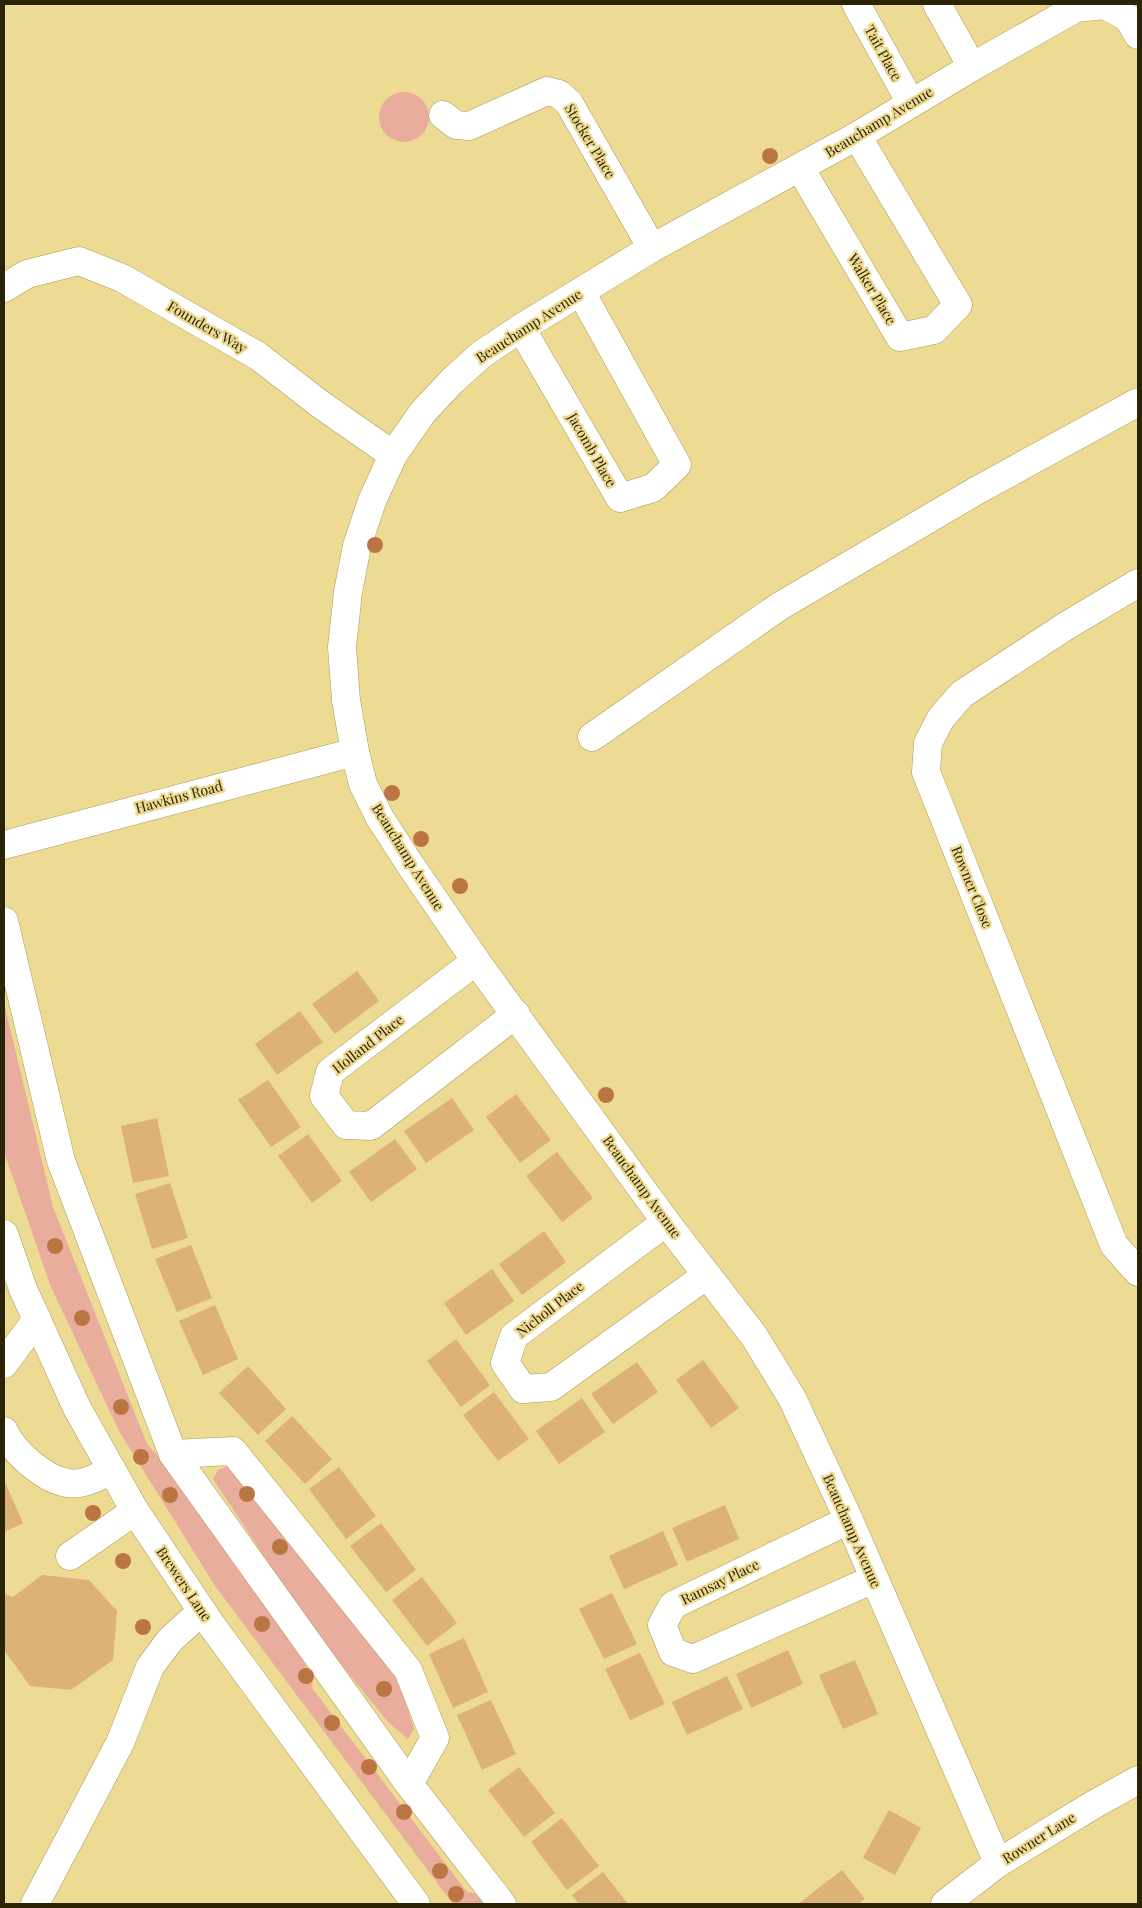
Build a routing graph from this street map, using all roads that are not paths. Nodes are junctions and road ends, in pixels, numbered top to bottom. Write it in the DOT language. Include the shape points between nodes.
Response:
graph roads {
  1 [pos="856,4"];
  2 [pos="937,4"];
  3 [pos="1138,35"];
  4 [pos="972,67"];
  5 [pos="911,103"];
  6 [pos="443,115"];
  7 [pos="857,136"];
  8 [pos="800,168"];
  9 [pos="652,248"];
  10 [pos="4,288"];
  11 [pos="581,292"];
  12 [pos="521,328"];
  13 [pos="1138,402"];
  14 [pos="393,455"];
  15 [pos="1138,583"];
  16 [pos="592,737"];
  17 [pos="355,752"];
  18 [pos="4,845"];
  19 [pos="4,921"];
  20 [pos="476,961"];
  21 [pos="516,1014"];
  22 [pos="666,1222"];
  23 [pos="4,1234"];
  24 [pos="1138,1272"];
  25 [pos="707,1275"];
  26 [pos="37,1319"];
  27 [pos="4,1364"];
  28 [pos="4,1431"];
  29 [pos="174,1454"];
  30 [pos="112,1470"];
  31 [pos="135,1511"];
  32 [pos="849,1520"];
  33 [pos="70,1556"];
  34 [pos="874,1579"];
  35 [pos="202,1612"];
  36 [pos="1138,1780"];
  37 [pos="409,1784"];
  38 [pos="998,1863"];
  39 [pos="35,1904"];
  40 [pos="416,1904"];
  41 [pos="502,1904"];
  42 [pos="946,1904"];
  1 -- 5 [label="street, Tait Place"];
  2 -- 4 [label="street"];
  3 -- 4 [label="street, Beauchamp Avenue" via="1128,18 1105,5 1076,8"];
  4 -- 5 [label="street, Beauchamp Avenue"];
  5 -- 7 [label="street, Beauchamp Avenue"];
  6 -- 9 [label="street, Stocker Place" via="456,125 469,126 547,91 559,94 570,104"];
  7 -- 8 [label="street, Beauchamp Avenue"];
  7 -- 8 [label="street, Walker Place" via="958,305 934,330 900,337"];
  8 -- 9 [label="street, Beauchamp Avenue"];
  9 -- 11 [label="street, Beauchamp Avenue"];
  10 -- 14 [label="street, Founders Way" via="26,274 79,261 122,278 258,356"];
  11 -- 12 [label="street, Beauchamp Avenue"];
  11 -- 12 [label="street, Jacomb Place" via="677,464 653,488 620,498"];
  12 -- 14 [label="street, Beauchamp Avenue" via="482,354 452,381 424,412"];
  13 -- 16 [label="street" via="976,491 780,606"];
  14 -- 17 [label="street, Beauchamp Avenue" via="372,501 357,546 348,592 342,647 346,700"];
  15 -- 24 [label="street, Rowner Close" via="962,694 941,718 928,743 926,772 1114,1245"];
  17 -- 18 [label="street, Hawkins Road"];
  17 -- 20 [label="street, Beauchamp Avenue" via="364,784 380,818"];
  19 -- 29 [label="street" via="60,1161"];
  20 -- 21 [label="street, Beauchamp Avenue"];
  20 -- 21 [label="street, Holland Place" via="330,1072 324,1096 346,1125 371,1126"];
  21 -- 22 [label="street, Beauchamp Avenue"];
  22 -- 25 [label="street, Beauchamp Avenue"];
  22 -- 25 [label="street, Nicholl Place" via="514,1336 504,1364 522,1389 551,1387"];
  23 -- 26 [label="street, Brewers Lane"];
  25 -- 32 [label="street, Beauchamp Avenue" via="754,1336 792,1398"];
  26 -- 27 [label="street"];
  26 -- 30 [label="street, Brewers Lane" via="77,1408"];
  28 -- 30 [label="street" via="25,1458 44,1475 69,1484"];
  29 -- 37 [label="street"];
  29 -- 37 [label="street" via="233,1451 408,1670 436,1738"];
  30 -- 31 [label="street, Brewers Lane"];
  31 -- 33 [label="street"];
  31 -- 35 [label="street, Brewers Lane"];
  32 -- 34 [label="street, Beauchamp Avenue"];
  32 -- 34 [label="street, Ramsay Place" via="673,1605 662,1625 673,1652 693,1659"];
  34 -- 38 [label="street, Beauchamp Avenue"];
  35 -- 39 [label="street" via="170,1640 150,1667 120,1743"];
  35 -- 40 [label="street, Brewers Lane"];
  36 -- 38 [label="street, Rowner Lane"];
  37 -- 41 [label="street"];
  38 -- 42 [label="street, Rowner Lane"];
}
